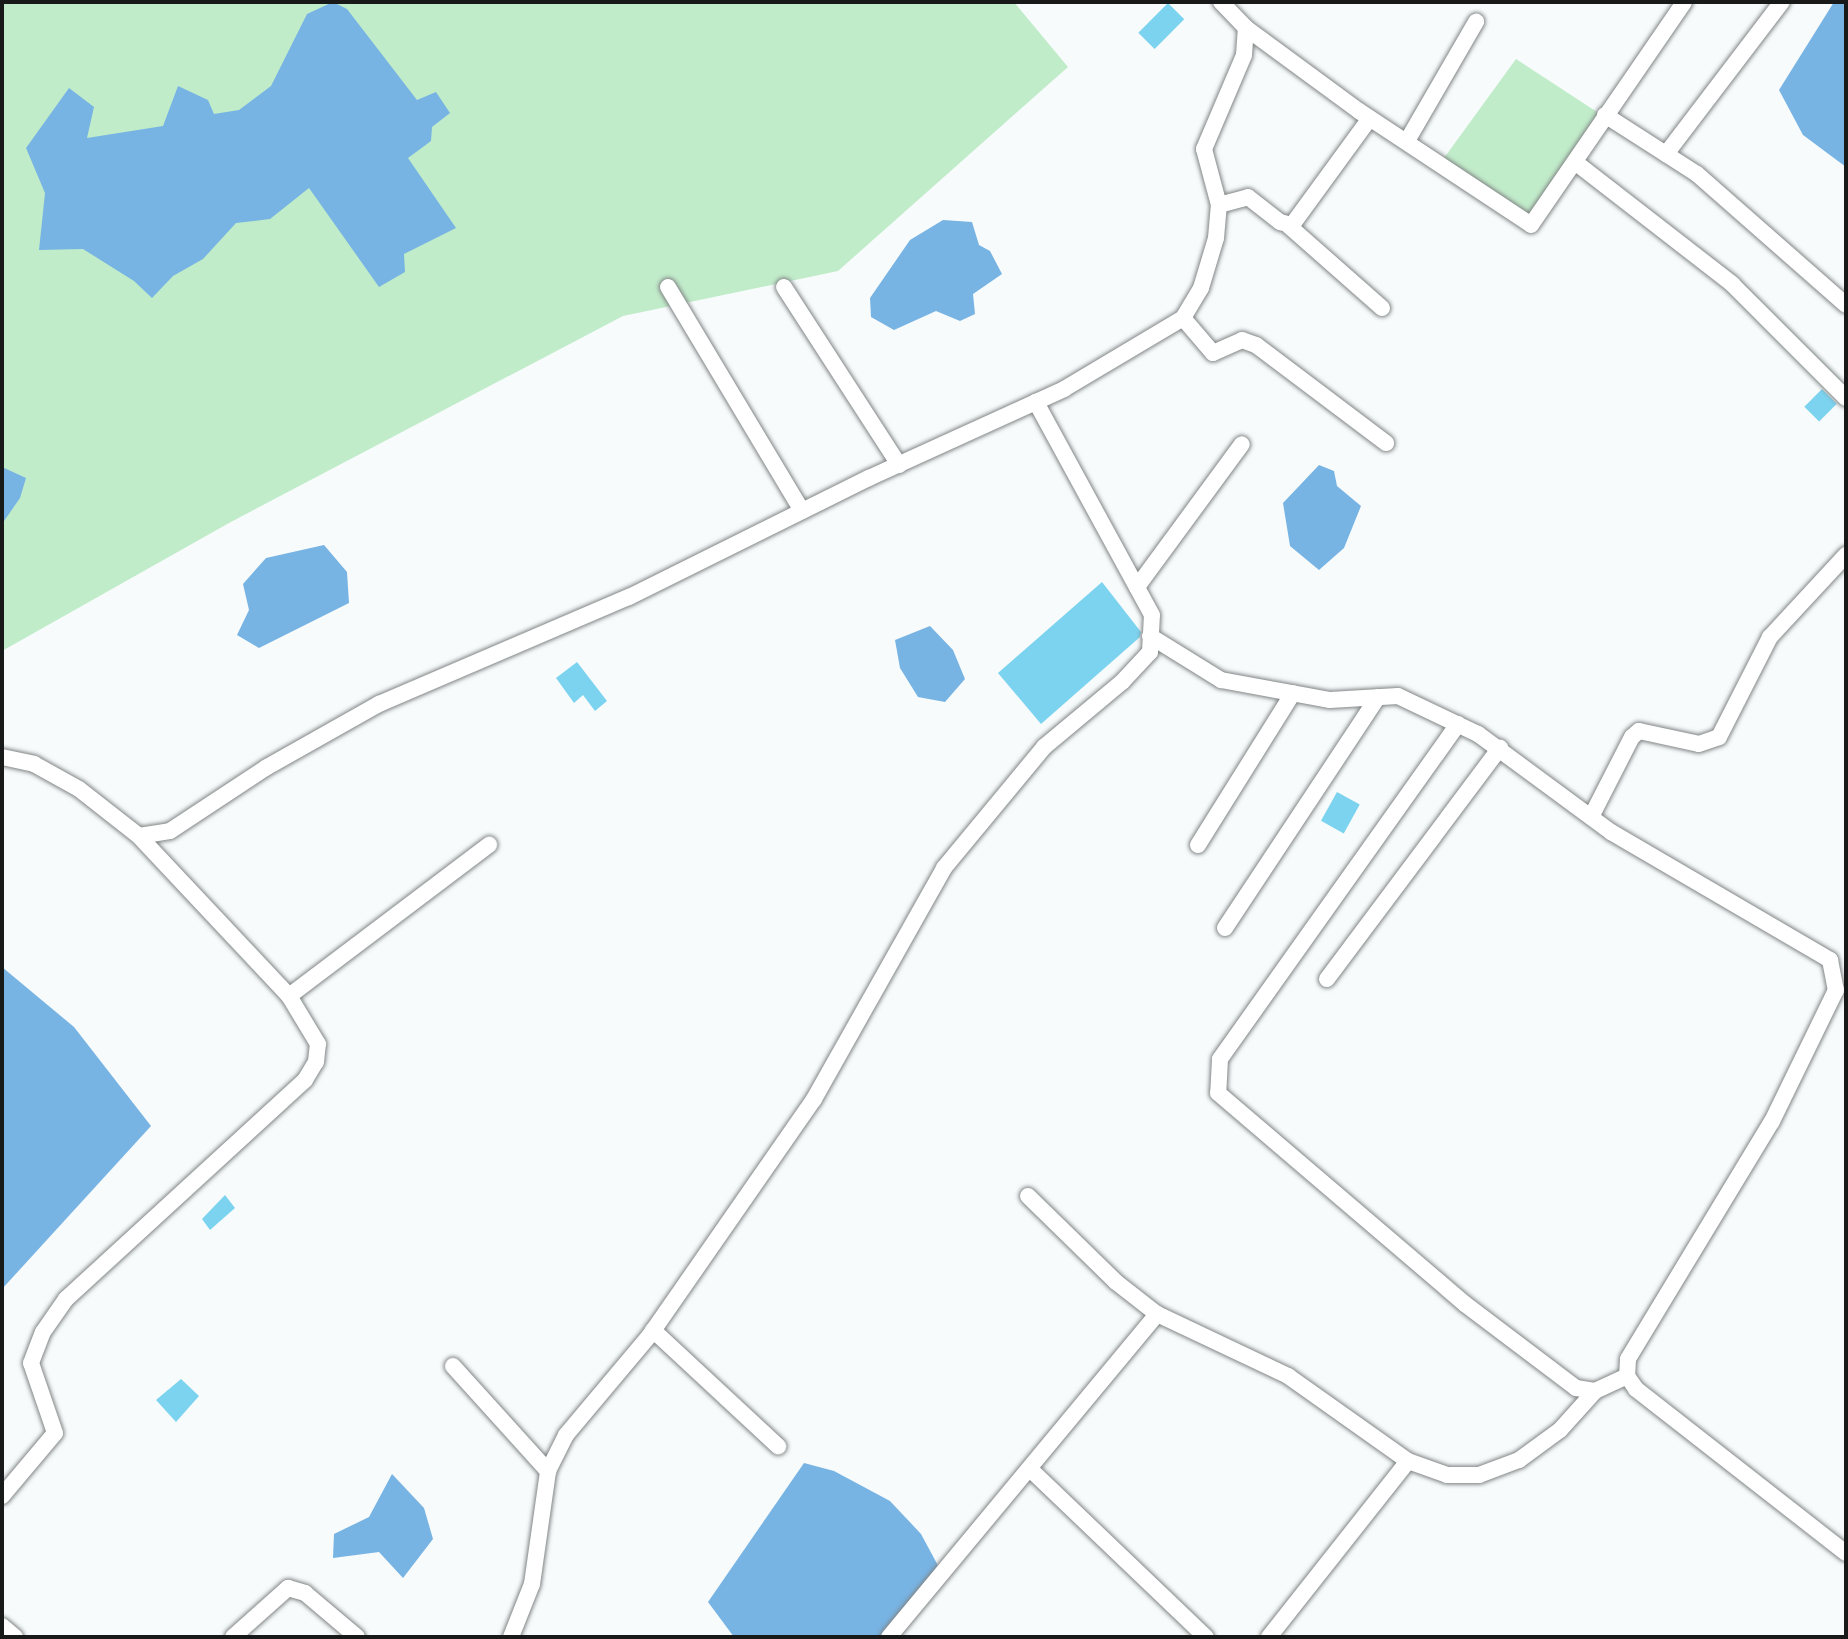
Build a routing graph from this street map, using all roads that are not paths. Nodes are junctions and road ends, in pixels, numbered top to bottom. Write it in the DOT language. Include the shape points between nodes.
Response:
graph roads {
  1 [pos="1221,2"];
  2 [pos="1684,2"];
  3 [pos="1782,2"];
  4 [pos="1476,22"];
  5 [pos="1246,28"];
  6 [pos="1605,115"];
  7 [pos="1370,118"];
  8 [pos="1407,141"];
  9 [pos="1666,154"];
  10 [pos="1575,162"];
  11 [pos="1219,205"];
  12 [pos="1289,226"];
  13 [pos="668,287"];
  14 [pos="784,287"];
  15 [pos="1846,305"];
  16 [pos="1382,308"];
  17 [pos="1183,318"];
  18 [pos="1846,398"];
  19 [pos="1036,402"];
  20 [pos="1386,443"];
  21 [pos="1242,444"];
  22 [pos="899,465"];
  23 [pos="802,511"];
  24 [pos="1846,555"];
  25 [pos="1840,572"];
  26 [pos="1137,587"];
  27 [pos="1150,636"];
  28 [pos="1293,693"];
  29 [pos="1378,697"];
  30 [pos="1458,724"];
  31 [pos="1500,748"];
  32 [pos="2,757"];
  33 [pos="1591,817"];
  34 [pos="139,835"];
  35 [pos="489,845"];
  36 [pos="1198,845"];
  37 [pos="1225,929"];
  38 [pos="1830,960"];
  39 [pos="1846,974"];
  40 [pos="1327,979"];
  41 [pos="289,996"];
  42 [pos="1028,1196"];
  43 [pos="1157,1314"];
  44 [pos="653,1330"];
  45 [pos="453,1366"];
  46 [pos="1627,1376"];
  47 [pos="1595,1391"];
  48 [pos="778,1446"];
  49 [pos="1408,1461"];
  50 [pos="1031,1470"];
  51 [pos="548,1471"];
  52 [pos="2,1496"];
  53 [pos="1846,1553"];
  54 [pos="2,1626"];
  55 [pos="15,1637"];
  56 [pos="233,1637"];
  57 [pos="357,1637"];
  58 [pos="511,1637"];
  59 [pos="889,1637"];
  60 [pos="1206,1637"];
  61 [pos="1269,1637"];
  1 -- 5 [label="street"];
  2 -- 6 [label="street"];
  3 -- 9 [label="street"];
  4 -- 8 [label="street"];
  5 -- 7 [label="street"];
  5 -- 11 [label="street" via="1244,55 1204,149"];
  6 -- 9 [label="street"];
  6 -- 10 [label="street"];
  7 -- 8 [label="street"];
  7 -- 12 [label="street" via="1301,218"];
  8 -- 10 [label="street" via="1531,225"];
  9 -- 15 [label="street" via="1697,174"];
  10 -- 18 [label="street" via="1732,284"];
  11 -- 12 [label="street" via="1248,197"];
  11 -- 17 [label="street" via="1216,238 1201,288"];
  12 -- 16 [label="street"];
  13 -- 23 [label="street"];
  14 -- 22 [label="street"];
  17 -- 19 [label="street"];
  17 -- 20 [label="street" via="1213,353 1242,340 1256,345"];
  19 -- 22 [label="street"];
  19 -- 26 [label="street"];
  21 -- 26 [label="street"];
  22 -- 23 [label="street"];
  23 -- 34 [label="street" via="629,597 379,704 267,767 170,831"];
  24 -- 25 [label="street"];
  25 -- 33 [label="street" via="1770,638 1720,737 1699,744 1639,731"];
  26 -- 27 [label="street" via="1152,615"];
  27 -- 28 [label="street" via="1221,680"];
  27 -- 44 [label="street" via="1150,652 1122,682 1044,747 943,869 814,1099"];
  28 -- 29 [label="street" via="1330,700"];
  28 -- 36 [label="street"];
  29 -- 30 [label="street" via="1398,696"];
  29 -- 37 [label="street"];
  30 -- 31 [label="street"];
  30 -- 47 [label="street" via="1220,1059 1217,1093 1465,1304 1577,1388"];
  31 -- 33 [label="street"];
  31 -- 40 [label="street"];
  32 -- 34 [label="street" via="34,764 79,789"];
  33 -- 38 [label="street"];
  34 -- 41 [label="street"];
  35 -- 41 [label="street"];
  38 -- 39 [label="street"];
  38 -- 46 [label="street" via="1836,990 1784,1097 1704,1240 1628,1359"];
  41 -- 52 [label="street" via="318,1044 316,1062 304,1080 66,1299 43,1332 31,1363 55,1433"];
  42 -- 43 [label="street" via="1116,1282"];
  43 -- 49 [label="street" via="1310,1389"];
  43 -- 50 [label="street"];
  44 -- 48 [label="street"];
  44 -- 51 [label="street" via="566,1435"];
  45 -- 51 [label="street"];
  46 -- 47 [label="street"];
  46 -- 53 [label="street" via="1636,1389"];
  47 -- 49 [label="street" via="1560,1430 1500,1469 1479,1475 1447,1475"];
  49 -- 61 [label="street"];
  50 -- 59 [label="street"];
  50 -- 60 [label="street"];
  51 -- 58 [label="street" via="532,1584"];
  54 -- 55 [label="street"];
  56 -- 57 [label="street" via="288,1588 305,1593"];
}
